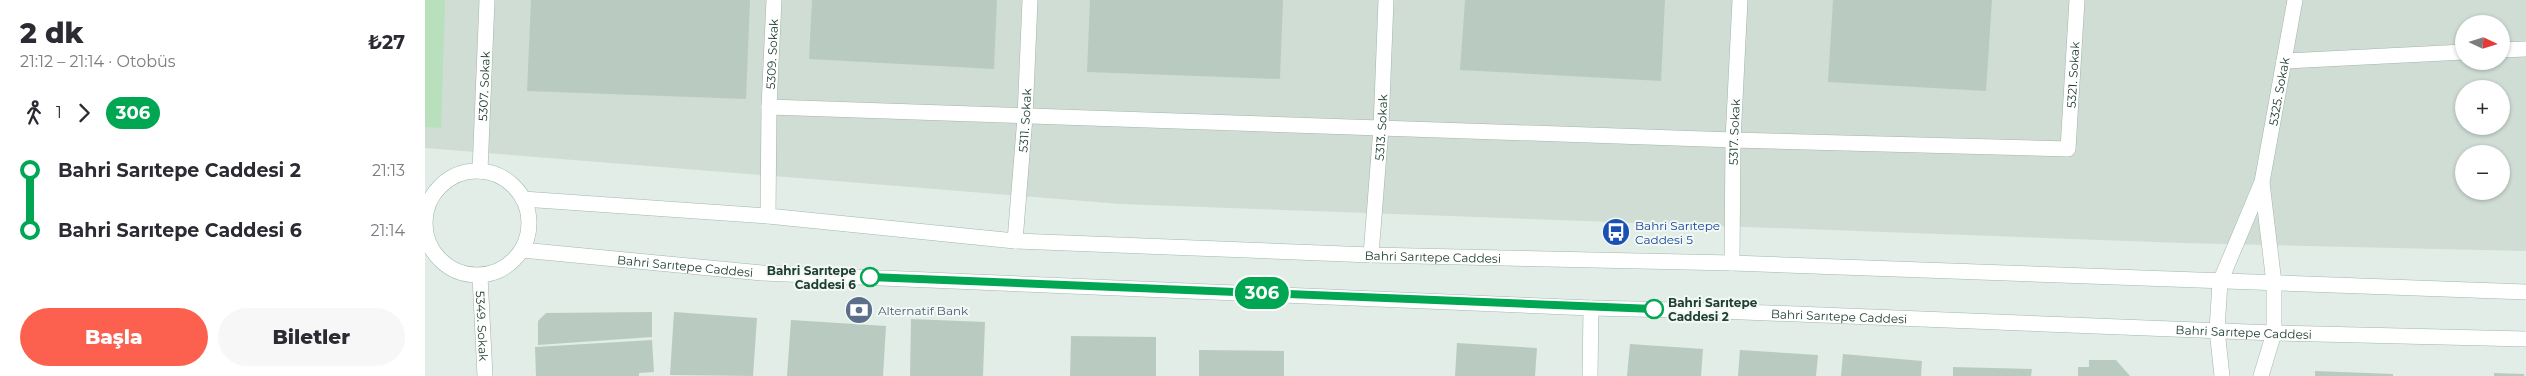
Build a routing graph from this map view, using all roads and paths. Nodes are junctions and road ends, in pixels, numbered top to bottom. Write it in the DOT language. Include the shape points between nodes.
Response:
graph roads {
  1 [pos="487,0"];
  2 [pos="774,0"];
  3 [pos="1030,0"];
  4 [pos="1387,0"];
  5 [pos="1740,0"];
  6 [pos="2077,0"];
  7 [pos="2295,0"];
  8 [pos="2526,49"];
  9 [pos="2510,50"];
  10 [pos="2455,52"];
  11 [pos="2284,61"];
  12 [pos="769,107"];
  13 [pos="1025,117"];
  14 [pos="1381,128"];
  15 [pos="1733,140"];
  16 [pos="480,171"];
  17 [pos="2262,182"];
  18 [pos="429,194"];
  19 [pos="523,199"];
  20 [pos="768,216"];
  21 [pos="1015,241"];
  22 [pos="428,246"];
  23 [pos="522,250"];
  24 [pos="1371,255"];
  25 [pos="1731,263"];
  26 [pos="480,276"];
  27 [pos="2221,282"];
  28 [pos="2275,283"];
  29 [pos="2526,292"];
  30 [pos="1591,308"];
  31 [pos="2217,330"];
  32 [pos="2274,333"];
  33 [pos="2526,339"];
  34 [pos="485,376"];
  35 [pos="1590,376"];
  36 [pos="2222,376"];
  37 [pos="2261,376"];
  1 -- 16 [label="main road, 5307. Sokak"];
  2 -- 12 [label="main road, 5309. Sokak"];
  3 -- 13 [label="main road, 5311. Sokak"];
  4 -- 14 [label="main road, 5313. Sokak"];
  5 -- 15 [label="main road, 5317. Sokak"];
  6 -- 15 [label="main road, 5321. Sokak" via="2068,149"];
  7 -- 11 [label="main road, 5325. Sokak"];
  8 -- 9 [label="main road"];
  10 -- 11 [label="main road"];
  11 -- 17 [label="main road, 5325. Sokak"];
  12 -- 13 [label="main road"];
  12 -- 20 [label="main road, 5309. Sokak"];
  13 -- 14 [label="main road"];
  13 -- 21 [label="main road, 5311. Sokak"];
  14 -- 15 [label="main road"];
  14 -- 24 [label="main road, 5313. Sokak"];
  15 -- 25 [label="main road, 5317. Sokak"];
  16 -- 18 [label="main road" via="462,173"];
  16 -- 19 [label="main road" via="498,175 513,185"];
  17 -- 27 [label="main road"];
  17 -- 28 [label="main road"];
  18 -- 22 [label="main road" via="425,229"];
  19 -- 20 [label="main road, Bahri Sarıtepe Caddesi"];
  19 -- 23 [label="main road" via="529,216 529,234"];
  20 -- 21 [label="main road, Bahri Sarıtepe Caddesi"];
  21 -- 24 [label="main road, Bahri Sarıtepe Caddesi"];
  22 -- 26 [label="main road" via="451,269"];
  23 -- 26 [label="main road" via="497,272"];
  23 -- 30 [label="main road, Bahri Sarıtepe Caddesi" via="762,273"];
  24 -- 25 [label="main road, Bahri Sarıtepe Caddesi"];
  25 -- 27 [label="main road, Bahri Sarıtepe Caddesi"];
  26 -- 34 [label="main road, 5349. Sokak"];
  27 -- 28 [label="main road, Bahri Sarıtepe Caddesi"];
  27 -- 31 [label="main road"];
  28 -- 29 [label="main road, Bahri Sarıtepe Caddesi"];
  28 -- 32 [label="main road"];
  30 -- 31 [label="main road, Bahri Sarıtepe Caddesi"];
  30 -- 35 [label="main road"];
  31 -- 32 [label="main road, Bahri Sarıtepe Caddesi"];
  31 -- 36 [label="main road"];
  32 -- 33 [label="main road, Bahri Sarıtepe Caddesi"];
  32 -- 37 [label="main road"];
}
